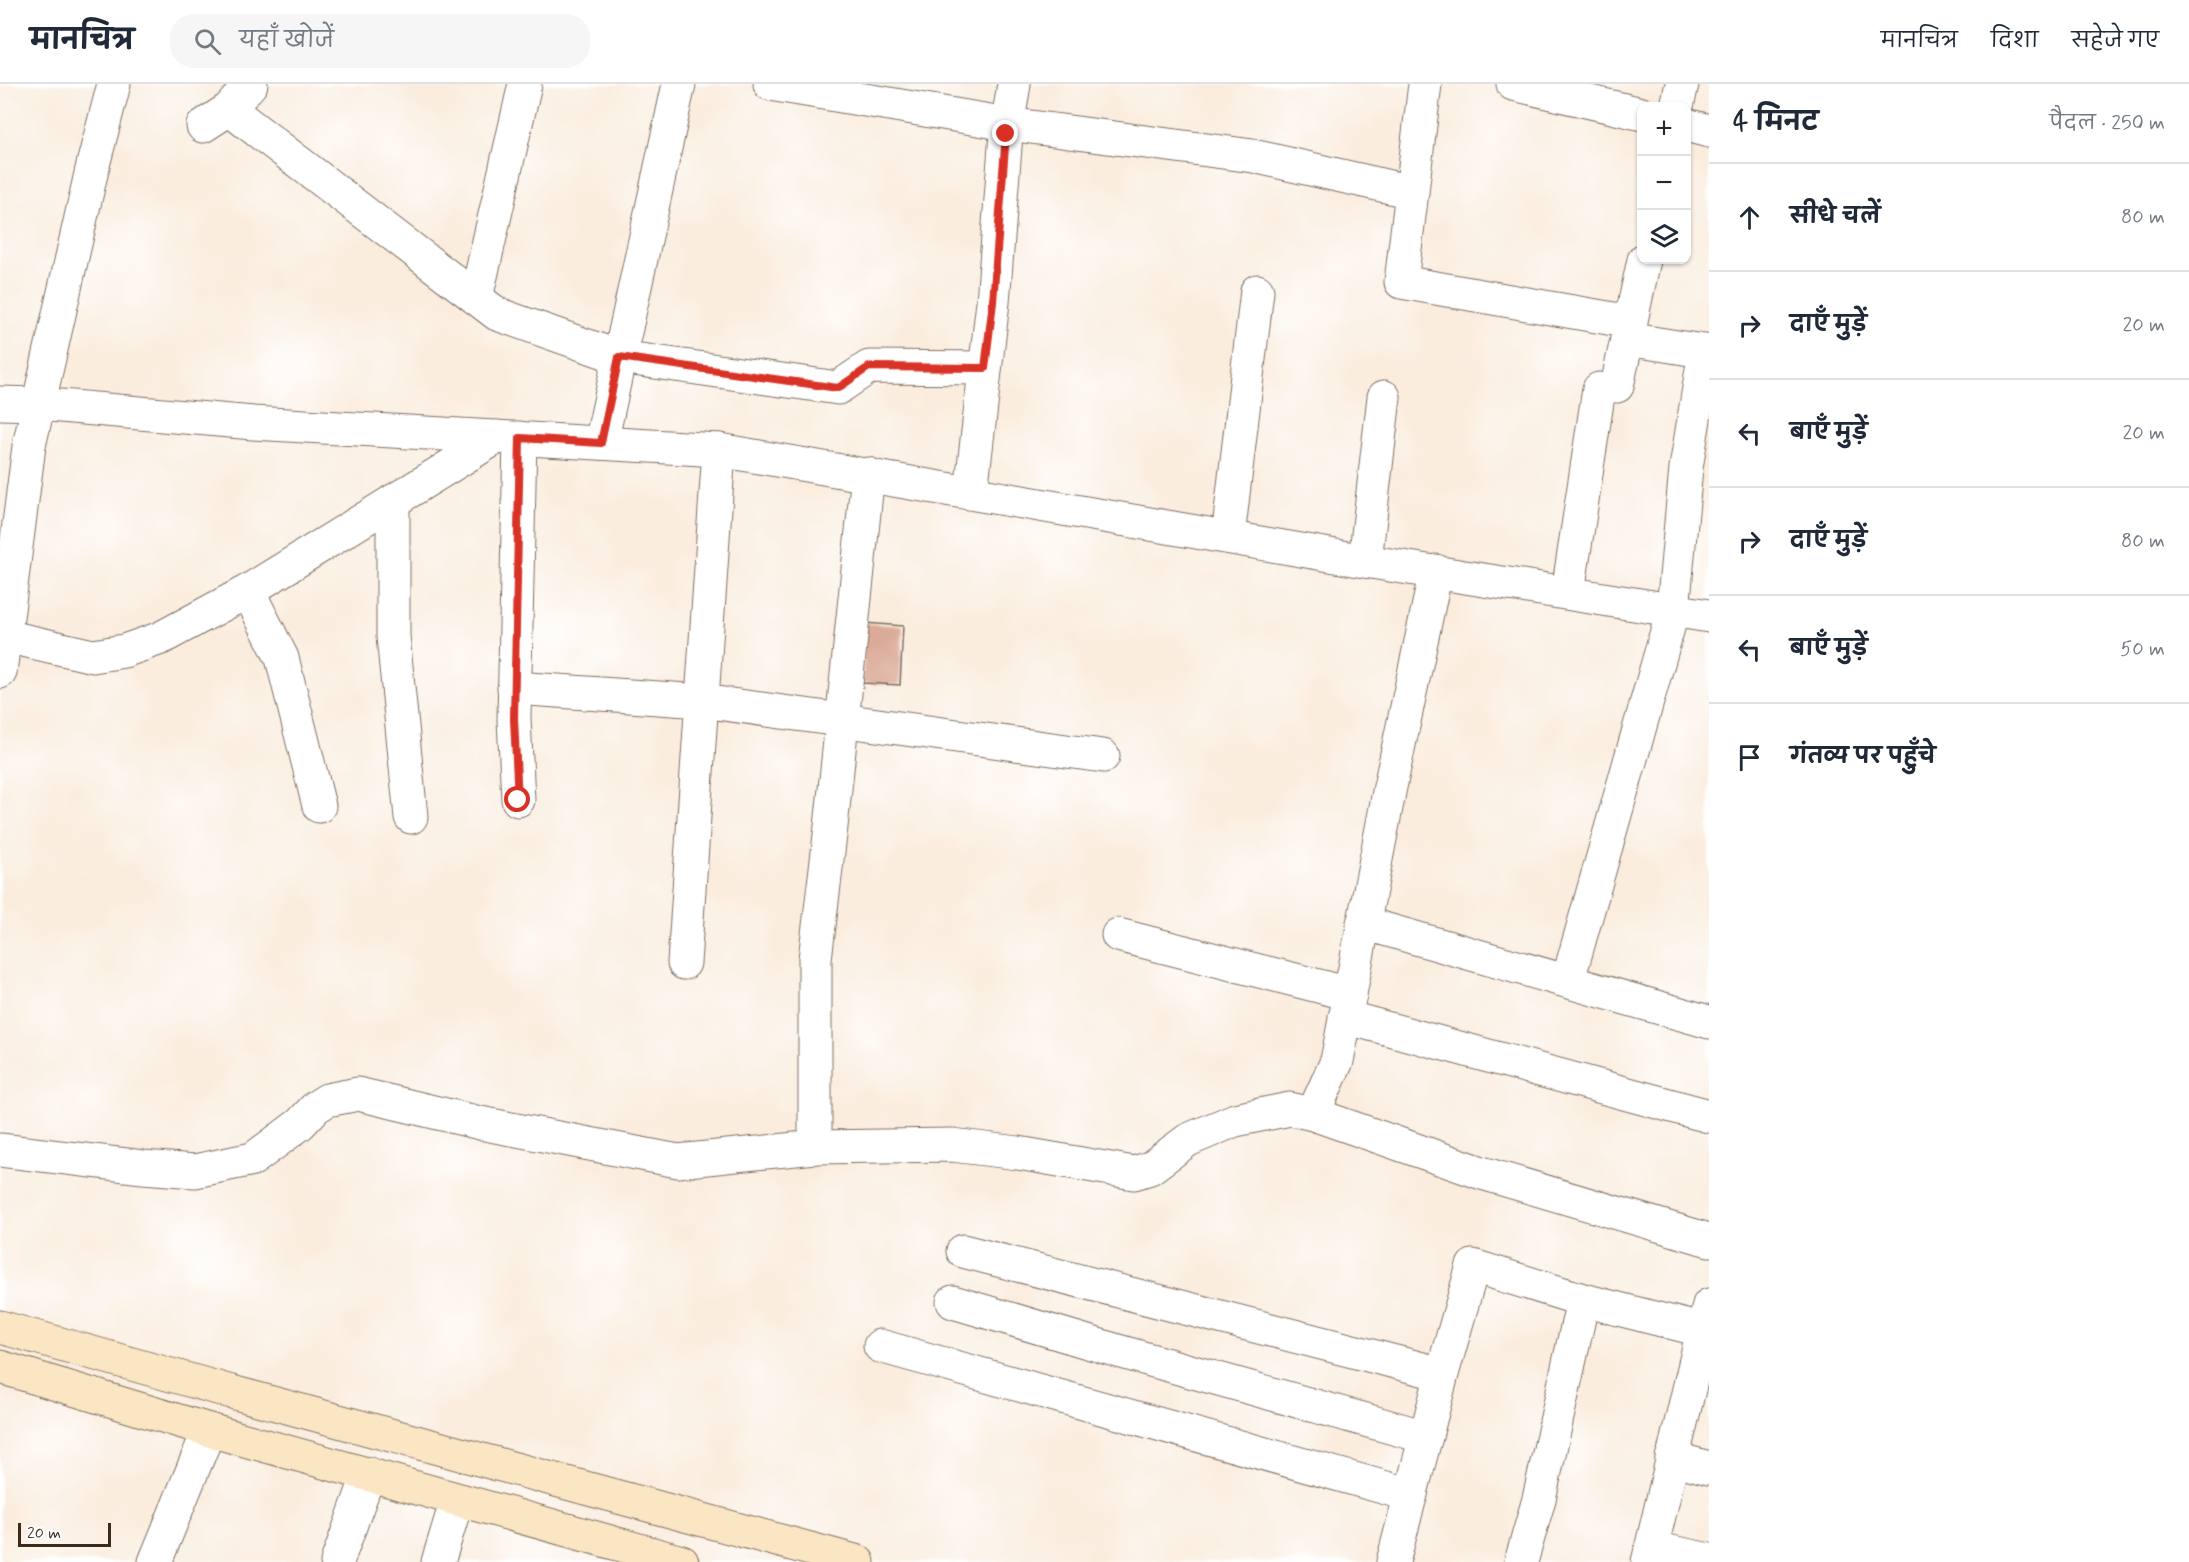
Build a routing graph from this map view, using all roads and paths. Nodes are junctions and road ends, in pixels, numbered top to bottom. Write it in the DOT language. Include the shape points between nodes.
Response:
graph roads {
  1 [pos="114,84"];
  2 [pos="251,84"];
  3 [pos="525,84"];
  4 [pos="679,84"];
  5 [pos="770,84"];
  6 [pos="1014,84"];
  7 [pos="1425,84"];
  8 [pos="1513,84"];
  9 [pos="1682,84"];
  10 [pos="1678,102"];
  11 [pos="1637,113"];
  12 [pos="1008,124"];
  13 [pos="1691,126"];
  14 [pos="1709,131"];
  15 [pos="1412,192"];
  16 [pos="1643,264"];
  17 [pos="1257,291"];
  18 [pos="476,298"];
  19 [pos="1629,331"];
  20 [pos="1707,352"];
  21 [pos="619,357"];
  22 [pos="985,368"];
  23 [pos="1384,397"];
  24 [pos="0,403"];
  25 [pos="38,404"];
  26 [pos="508,438"];
  27 [pos="601,443"];
  28 [pos="719,450"];
  29 [pos="868,474"];
  30 [pos="971,492"];
  31 [pos="393,501"];
  32 [pos="1228,537"];
  33 [pos="1365,561"];
  34 [pos="1436,571"];
  35 [pos="248,591"];
  36 [pos="1568,592"];
  37 [pos="1673,610"];
  38 [pos="1709,616"];
  39 [pos="5,636"];
  40 [pos="0,672"];
  41 [pos="514,688"];
  42 [pos="702,701"];
  43 [pos="843,720"];
  44 [pos="1103,756"];
  45 [pos="518,800"];
  46 [pos="319,806"];
  47 [pos="411,817"];
  48 [pos="1364,923"];
  49 [pos="1118,935"];
  50 [pos="684,963"];
  51 [pos="1568,981"];
  52 [pos="1348,1005"];
  53 [pos="1709,1022"];
  54 [pos="1313,1114"];
  55 [pos="1709,1116"];
  56 [pos="815,1147"];
  57 [pos="0,1150"];
  58 [pos="1709,1240"];
  59 [pos="963,1251"];
  60 [pos="1583,1300"];
  61 [pos="953,1302"];
  62 [pos="1707,1323"];
  63 [pos="11,1329"];
  64 [pos="880,1346"];
  65 [pos="2,1372"];
  66 [pos="1442,1374"];
  67 [pos="1700,1381"];
  68 [pos="209,1430"];
  69 [pos="1426,1437"];
  70 [pos="1672,1458"];
  71 [pos="1709,1468"];
  72 [pos="369,1474"];
  73 [pos="1411,1495"];
  74 [pos="457,1500"];
  75 [pos="1651,1555"];
  76 [pos="1709,1560"];
  77 [pos="155,1562"];
  78 [pos="337,1562"];
  79 [pos="438,1562"];
  80 [pos="682,1562"];
  81 [pos="858,1562"];
  82 [pos="1393,1562"];
  83 [pos="1521,1562"];
  1 -- 25 [label="street"];
  2 -- 18 [label="street" via="216,117"];
  3 -- 18 [label="street"];
  4 -- 21 [label="street"];
  5 -- 12 [label="street"];
  6 -- 12 [label="street"];
  7 -- 15 [label="street"];
  8 -- 11 [label="street"];
  9 -- 10 [label="street"];
  12 -- 15 [label="street" via="1253,156"];
  12 -- 22 [label="street"];
  13 -- 14 [label="street"];
  15 -- 19 [label="street" via="1401,282"];
  16 -- 19 [label="street"];
  17 -- 32 [label="street"];
  18 -- 21 [label="street" via="497,314"];
  19 -- 20 [label="street"];
  19 -- 36 [label="street" via="1608,387"];
  20 -- 37 [label="street" via="1686,468"];
  21 -- 22 [label="street" via="838,388 869,367"];
  21 -- 27 [label="street"];
  22 -- 30 [label="street"];
  23 -- 33 [label="street"];
  24 -- 25 [label="street"];
  25 -- 26 [label="street" via="253,423"];
  25 -- 39 [label="street"];
  26 -- 27 [label="street"];
  26 -- 31 [label="street"];
  26 -- 41 [label="street"];
  27 -- 28 [label="street"];
  28 -- 29 [label="street"];
  28 -- 42 [label="street"];
  29 -- 30 [label="street"];
  29 -- 43 [label="street"];
  30 -- 32 [label="street"];
  31 -- 35 [label="street"];
  31 -- 47 [label="street" via="393,636"];
  32 -- 33 [label="street"];
  33 -- 34 [label="street"];
  34 -- 36 [label="street"];
  34 -- 48 [label="street"];
  35 -- 39 [label="street" via="161,638 124,651 93,656"];
  35 -- 46 [label="street" via="282,658"];
  36 -- 37 [label="street"];
  37 -- 38 [label="street"];
  37 -- 51 [label="street"];
  39 -- 40 [label="street"];
  41 -- 42 [label="street"];
  41 -- 45 [label="street"];
  42 -- 43 [label="street"];
  42 -- 50 [label="street"];
  43 -- 44 [label="street"];
  43 -- 56 [label="street" via="814,959"];
  48 -- 51 [label="street"];
  48 -- 52 [label="street"];
  49 -- 52 [label="street"];
  51 -- 53 [label="street"];
  52 -- 54 [label="street" via="1337,1061"];
  52 -- 55 [label="street"];
  54 -- 56 [label="street" via="1290,1109 1235,1120 1188,1140 1150,1168 1134,1173 952,1145"];
  54 -- 58 [label="street" via="1482,1173"];
  56 -- 57 [label="street" via="678,1161 480,1123 358,1094 327,1100 254,1159 195,1171"];
  59 -- 66 [label="street"];
  60 -- 62 [label="street"];
  60 -- 66 [label="street" via="1473,1266"];
  60 -- 83 [label="street" via="1539,1499"];
  61 -- 69 [label="street"];
  62 -- 67 [label="street"];
  63 -- 65 [label="street"];
  63 -- 81 [label="main road"];
  64 -- 73 [label="street"];
  65 -- 68 [label="main road"];
  66 -- 69 [label="street"];
  67 -- 70 [label="street"];
  68 -- 72 [label="main road"];
  68 -- 77 [label="street"];
  69 -- 73 [label="street"];
  70 -- 71 [label="street"];
  70 -- 75 [label="street"];
  72 -- 74 [label="main road"];
  72 -- 78 [label="street"];
  73 -- 82 [label="street"];
  74 -- 79 [label="street"];
  74 -- 80 [label="main road"];
  75 -- 76 [label="street"];
}
